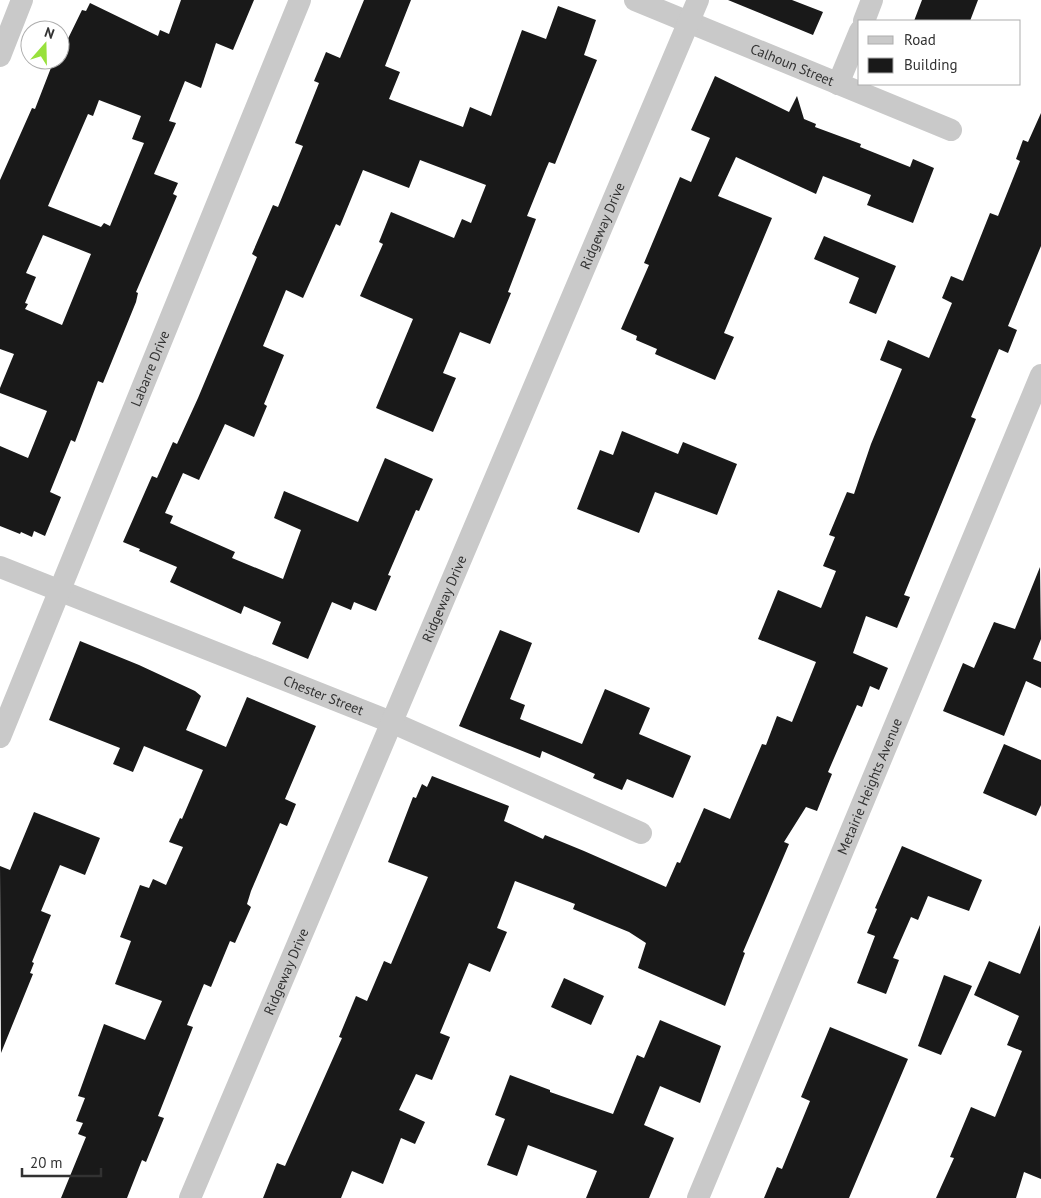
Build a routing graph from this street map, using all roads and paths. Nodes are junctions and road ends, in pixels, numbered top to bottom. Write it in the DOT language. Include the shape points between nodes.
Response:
graph roads {
  1 [pos="22,0"];
  2 [pos="300,0"];
  3 [pos="634,0"];
  4 [pos="698,0"];
  5 [pos="872,0"];
  6 [pos="864,20"];
  7 [pos="688,23"];
  8 [pos="858,36"];
  9 [pos="0,56"];
  10 [pos="838,84"];
  11 [pos="951,130"];
  12 [pos="1041,375"];
  13 [pos="0,567"];
  14 [pos="60,591"];
  15 [pos="390,722"];
  16 [pos="0,737"];
  17 [pos="642,833"];
  18 [pos="190,1198"];
  19 [pos="698,1198"];
  1 -- 9 [label="street"];
  2 -- 14 [label="street, Labarre Drive"];
  3 -- 7 [label="street, Calhoun Street"];
  4 -- 7 [label="street, Ridgeway Drive"];
  5 -- 6 [label="street"];
  7 -- 10 [label="street, Calhoun Street"];
  7 -- 15 [label="street, Ridgeway Drive"];
  8 -- 10 [label="street"];
  10 -- 11 [label="street, Calhoun Street"];
  12 -- 19 [label="street, Metairie Heights Avenue"];
  13 -- 14 [label="street, Chester Street"];
  14 -- 15 [label="street, Chester Street"];
  14 -- 16 [label="street, Labarre Drive"];
  15 -- 17 [label="street, Chester Street"];
  15 -- 18 [label="street, Ridgeway Drive"];
}
